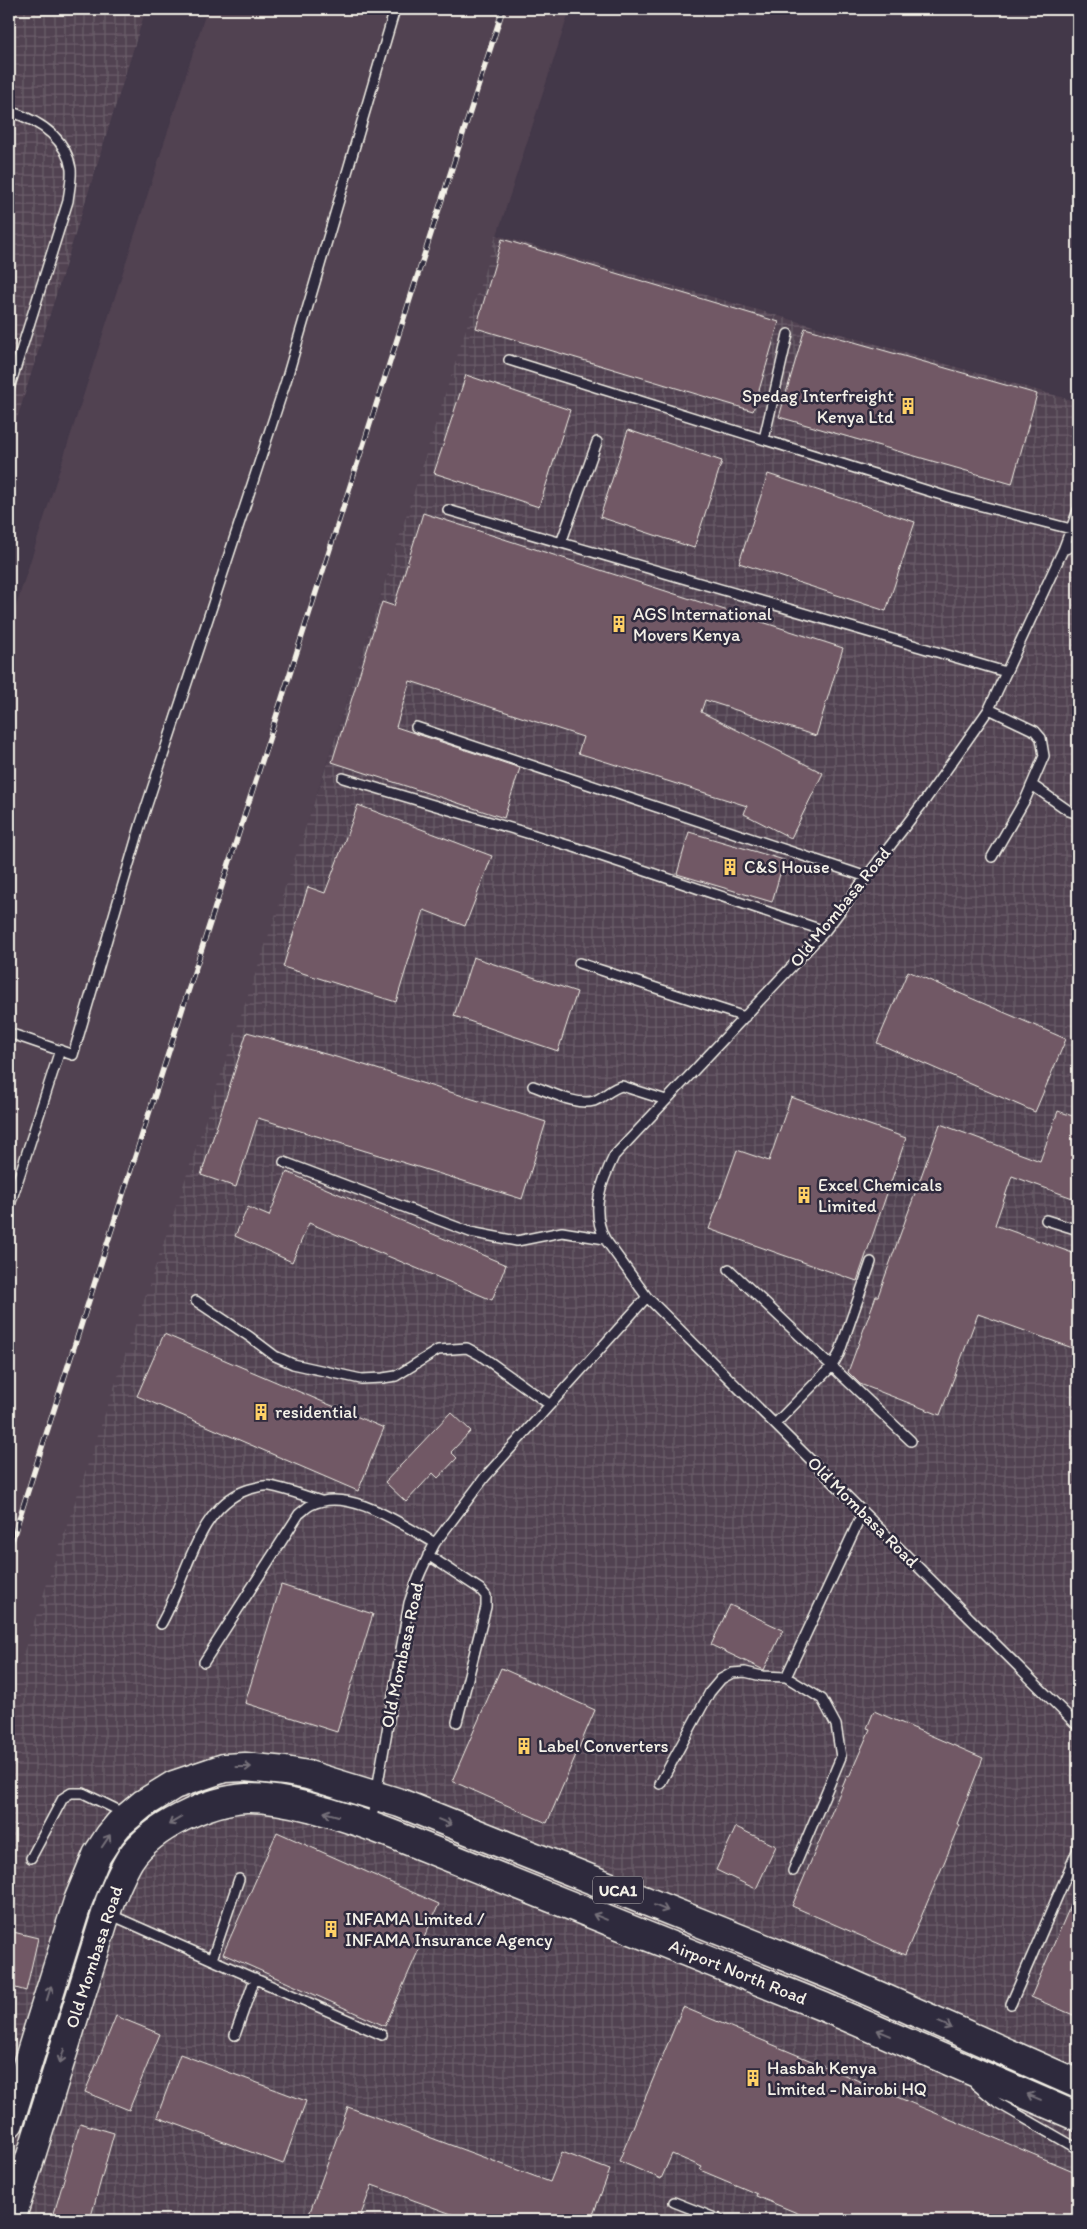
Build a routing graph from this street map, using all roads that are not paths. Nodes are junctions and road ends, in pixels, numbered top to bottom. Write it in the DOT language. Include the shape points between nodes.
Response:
graph roads {
  1 [pos="395,9"];
  2 [pos="9,111"];
  3 [pos="788,334"];
  4 [pos="509,360"];
  5 [pos="9,389"];
  6 [pos="764,439"];
  7 [pos="597,442"];
  8 [pos="448,510"];
  9 [pos="1078,510"];
  10 [pos="1071,530"];
  11 [pos="561,543"];
  12 [pos="1078,544"];
  13 [pos="1063,550"];
  14 [pos="1006,672"];
  15 [pos="989,709"];
  16 [pos="416,727"];
  17 [pos="343,778"];
  18 [pos="1032,785"];
  19 [pos="1078,814"];
  20 [pos="992,857"];
  21 [pos="867,877"];
  22 [pos="825,931"];
  23 [pos="579,963"];
  24 [pos="745,1017"];
  25 [pos="9,1033"];
  26 [pos="60,1050"];
  27 [pos="533,1086"];
  28 [pos="666,1100"];
  29 [pos="284,1162"];
  30 [pos="9,1208"];
  31 [pos="1046,1220"];
  32 [pos="1078,1230"];
  33 [pos="605,1239"];
  34 [pos="871,1262"];
  35 [pos="729,1269"];
  36 [pos="647,1297"];
  37 [pos="196,1301"];
  38 [pos="832,1366"];
  39 [pos="550,1404"];
  40 [pos="775,1424"];
  41 [pos="911,1440"];
  42 [pos="321,1502"];
  43 [pos="863,1512"];
  44 [pos="435,1543"];
  45 [pos="428,1555"];
  46 [pos="161,1624"];
  47 [pos="204,1662"];
  48 [pos="786,1677"];
  49 [pos="457,1722"];
  50 [pos="1078,1726"];
  51 [pos="660,1784"];
  52 [pos="387,1799"];
  53 [pos="129,1816"];
  54 [pos="382,1830"];
  55 [pos="1078,1849"];
  56 [pos="31,1858"];
  57 [pos="793,1871"];
  58 [pos="239,1879"];
  59 [pos="106,1913"];
  60 [pos="212,1959"];
  61 [pos="836,1977"];
  62 [pos="255,1978"];
  63 [pos="1011,2004"];
  64 [pos="824,2007"];
  65 [pos="235,2035"];
  66 [pos="382,2035"];
  67 [pos="947,2060"];
  68 [pos="1078,2084"];
  69 [pos="1078,2117"];
  70 [pos="9,2123"];
  71 [pos="1078,2150"];
  72 [pos="674,2202"];
  73 [pos="11,2220"];
  74 [pos="720,2220"];
  1 -- 26 [label="lane" via="286,381 141,823 73,1055"];
  2 -- 5 [label="lane" via="45,127 62,144 71,170 68,200"];
  3 -- 6 [label="lane"];
  4 -- 6 [label="lane"];
  6 -- 10 [label="lane" via="951,498"];
  7 -- 11 [label="lane"];
  8 -- 11 [label="lane"];
  9 -- 10 [label="lane, Old Mombasa Road"];
  10 -- 13 [label="lane, Old Mombasa Road"];
  11 -- 14 [label="lane"];
  12 -- 13 [label="lane"];
  13 -- 14 [label="lane, Old Mombasa Road"];
  14 -- 15 [label="lane, Old Mombasa Road"];
  15 -- 18 [label="lane" via="1035,731 1041,738 1044,756"];
  15 -- 21 [label="lane, Old Mombasa Road"];
  16 -- 21 [label="lane"];
  17 -- 22 [label="lane" via="577,848"];
  18 -- 19 [label="lane" via="1068,811"];
  18 -- 20 [label="lane"];
  21 -- 22 [label="lane, Old Mombasa Road"];
  22 -- 24 [label="lane, Old Mombasa Road"];
  23 -- 24 [label="lane"];
  24 -- 28 [label="lane, Old Mombasa Road"];
  25 -- 26 [label="lane"];
  26 -- 30 [label="lane"];
  27 -- 28 [label="lane" via="583,1103 622,1086"];
  28 -- 33 [label="lane, Old Mombasa Road" via="614,1156 601,1183 597,1208 600,1231"];
  29 -- 33 [label="lane" via="470,1232 517,1241 562,1232"];
  31 -- 32 [label="lane"];
  33 -- 36 [label="lane, Old Mombasa Road"];
  34 -- 38 [label="lane" via="843,1344"];
  35 -- 38 [label="lane"];
  36 -- 39 [label="lane, Old Mombasa Road"];
  36 -- 40 [label="lane, Old Mombasa Road"];
  37 -- 39 [label="lane" via="275,1356 293,1364 361,1379 383,1378 396,1376 438,1350 467,1348"];
  38 -- 40 [label="lane"];
  38 -- 41 [label="lane"];
  39 -- 44 [label="lane, Old Mombasa Road" via="485,1477"];
  40 -- 43 [label="lane, Old Mombasa Road"];
  42 -- 44 [label="lane" via="348,1500 368,1507"];
  42 -- 46 [label="lane" via="269,1486 241,1492 224,1503 206,1525"];
  42 -- 47 [label="lane" via="310,1505 299,1514"];
  43 -- 48 [label="lane"];
  43 -- 50 [label="lane, Old Mombasa Road"];
  44 -- 45 [label="lane, Old Mombasa Road"];
  45 -- 49 [label="lane" via="486,1596"];
  45 -- 52 [label="lane, Old Mombasa Road" via="409,1603"];
  48 -- 51 [label="lane" via="745,1672 732,1673 721,1679 710,1692"];
  48 -- 57 [label="lane" via="822,1700 836,1725 841,1757"];
  53 -- 52 [label="main road, Old Mombasa Road, one-way" via="174,1785 224,1768 285,1771"];
  52 -- 54 [label="lane, Old Mombasa Road"];
  52 -- 61 [label="main road, Airport North Road / UCA1, one-way"];
  53 -- 56 [label="lane" via="82,1792 72,1793 63,1798"];
  70 -- 53 [label="main road, Old Mombasa Road, one-way" via="90,1869 110,1835"];
  54 -- 59 [label="main road, Old Mombasa Road, one-way" via="295,1804 262,1799 239,1799 201,1808 174,1821 131,1858"];
  64 -- 54 [label="main road, Airport North Road / UCA1, one-way"];
  55 -- 63 [label="lane"];
  58 -- 60 [label="lane"];
  59 -- 60 [label="lane"];
  59 -- 73 [label="main road, Old Mombasa Road, one-way"];
  60 -- 62 [label="lane"];
  61 -- 64 [label="main road"];
  61 -- 68 [label="main road, Airport North Road / UCA1, one-way"];
  62 -- 65 [label="lane"];
  62 -- 66 [label="lane"];
  67 -- 64 [label="main road, Airport North Road / UCA1, one-way"];
  69 -- 67 [label="main road, Airport North Road / UCA1, one-way"];
  67 -- 71 [label="lane" via="998,2103"];
  72 -- 74 [label="lane"];
}
